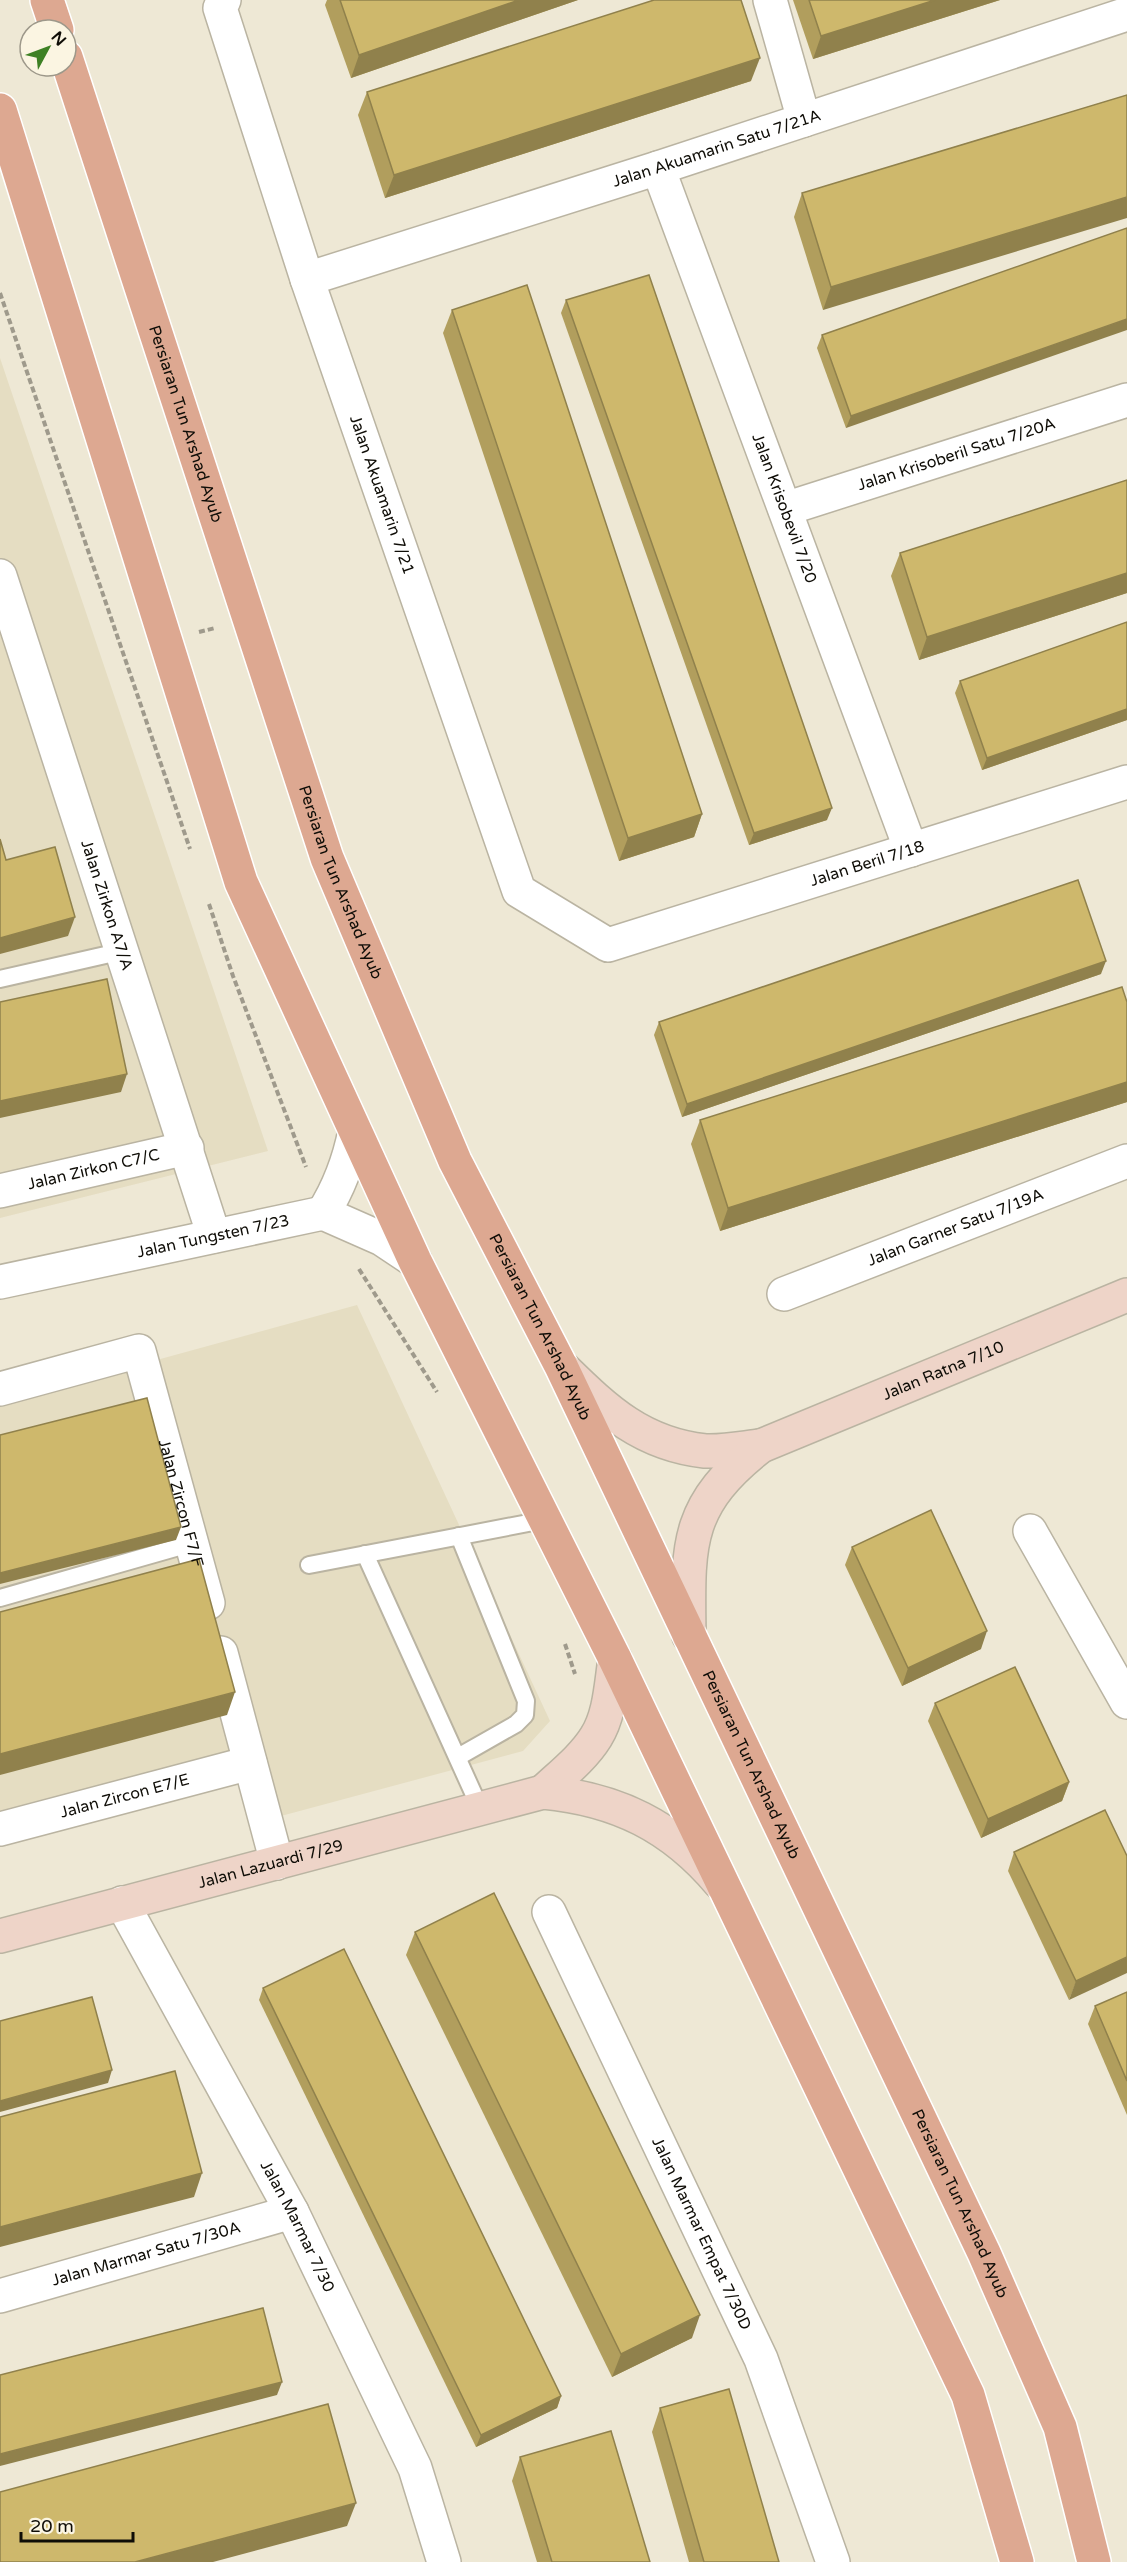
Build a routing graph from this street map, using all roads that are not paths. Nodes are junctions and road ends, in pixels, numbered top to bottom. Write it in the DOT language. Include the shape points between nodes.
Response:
graph roads {
  1 [pos="47,0"];
  2 [pos="224,0"];
  3 [pos="770,0"];
  4 [pos="1127,14"];
  5 [pos="53,18"];
  6 [pos="73,78"];
  7 [pos="0,110"];
  8 [pos="804,120"];
  9 [pos="658,168"];
  10 [pos="307,279"];
  11 [pos="1127,400"];
  12 [pos="785,509"];
  13 [pos="0,576"];
  14 [pos="1127,782"];
  15 [pos="911,850"];
  16 [pos="608,945"];
  17 [pos="123,951"];
  18 [pos="0,979"];
  19 [pos="355,1131"];
  20 [pos="187,1148"];
  21 [pos="1127,1161"];
  22 [pos="0,1191"];
  23 [pos="323,1213"];
  24 [pos="214,1236"];
  25 [pos="415,1261"];
  26 [pos="0,1282"];
  27 [pos="784,1294"];
  28 [pos="1127,1295"];
  29 [pos="561,1366"];
  30 [pos="0,1389"];
  31 [pos="761,1446"];
  32 [pos="544,1520"];
  33 [pos="1030,1531"];
  34 [pos="459,1536"];
  35 [pos="193,1544"];
  36 [pos="364,1554"];
  37 [pos="309,1565"];
  38 [pos="0,1598"];
  39 [pos="689,1636"];
  40 [pos="615,1659"];
  41 [pos="1127,1702"];
  42 [pos="458,1757"];
  43 [pos="250,1763"];
  44 [pos="543,1792"];
  45 [pos="480,1808"];
  46 [pos="0,1828"];
  47 [pos="277,1863"];
  48 [pos="729,1894"];
  49 [pos="122,1903"];
  50 [pos="549,1912"];
  51 [pos="0,1936"];
  52 [pos="292,2212"];
  53 [pos="0,2296"];
  54 [pos="444,2562"];
  55 [pos="833,2562"];
  56 [pos="1017,2562"];
  57 [pos="1094,2562"];
  1 -- 5 [label="main road"];
  2 -- 10 [label="street, Jalan Akuamarin 7/21" via="220,8"];
  3 -- 8 [label="street"];
  4 -- 8 [label="street, Jalan Akuamarin Satu 7/21A"];
  6 -- 29 [label="main road, Persiaran Tun Arshad Ayub" via="327,858 455,1161"];
  7 -- 19 [label="main road" via="241,882"];
  8 -- 9 [label="street, Jalan Akuamarin Satu 7/21A"];
  9 -- 10 [label="street, Jalan Akuamarin Satu 7/21A"];
  9 -- 12 [label="street, Jalan Krisobevil 7/20"];
  10 -- 16 [label="street, Jalan Akuamarin 7/21" via="519,891"];
  11 -- 12 [label="street, Jalan Krisoberil Satu 7/20A"];
  12 -- 15 [label="street, Jalan Krisobevil 7/20"];
  13 -- 17 [label="street, Jalan Zirkon A7/A"];
  14 -- 15 [label="street, Jalan Beril 7/18"];
  15 -- 16 [label="street, Jalan Beril 7/18"];
  17 -- 18 [label="lane"];
  17 -- 20 [label="street, Jalan Zirkon A7/A"];
  19 -- 23 [label="street" via="348,1164"];
  19 -- 25 [label="main road"];
  20 -- 22 [label="street, Jalan Zirkon C7/C"];
  20 -- 24 [label="street, Jalan Zirkon A7/A"];
  21 -- 27 [label="street, Jalan Garner Satu 7/19A"];
  23 -- 24 [label="street, Jalan Tungsten 7/23"];
  23 -- 25 [label="street" via="382,1239"];
  24 -- 26 [label="street, Jalan Tungsten 7/23"];
  25 -- 32 [label="main road"];
  28 -- 31 [label="street, Jalan Ratna 7/10"];
  29 -- 31 [label="street, Jalan Ratna 7/10" via="631,1428 681,1447 707,1451"];
  29 -- 39 [label="main road, Persiaran Tun Arshad Ayub"];
  30 -- 35 [label="street, Jalan Zircon F7/F" via="139,1351"];
  31 -- 39 [label="street, Jalan Ratna 7/10" via="732,1468 699,1517 688,1563"];
  32 -- 34 [label="lane"];
  32 -- 40 [label="main road"];
  33 -- 41 [label="street"];
  34 -- 36 [label="lane"];
  34 -- 42 [label="lane" via="526,1701 525,1715 516,1724"];
  35 -- 38 [label="lane"];
  35 -- 43 [label="street, Jalan Zircon F7/F"];
  36 -- 37 [label="lane"];
  36 -- 42 [label="lane"];
  39 -- 57 [label="main road, Persiaran Tun Arshad Ayub" via="978,2242 1060,2427"];
  40 -- 44 [label="street" via="609,1702 596,1737"];
  40 -- 48 [label="main road"];
  42 -- 45 [label="lane"];
  43 -- 46 [label="street, Jalan Zircon E7/E"];
  43 -- 47 [label="street, Jalan Zircon F7/F"];
  44 -- 45 [label="street, Jalan Lazuardi 7/29"];
  44 -- 48 [label="street" via="619,1807 647,1820 699,1859"];
  45 -- 47 [label="street, Jalan Lazuardi 7/29"];
  47 -- 49 [label="street, Jalan Lazuardi 7/29"];
  48 -- 56 [label="main road" via="968,2395"];
  49 -- 51 [label="street, Jalan Lazuardi 7/29"];
  49 -- 52 [label="street, Jalan Marmar 7/30"];
  50 -- 55 [label="street, Jalan Marmar Empat 7/30D" via="761,2359"];
  52 -- 53 [label="street, Jalan Marmar Satu 7/30A"];
  52 -- 54 [label="street, Jalan Marmar 7/30" via="416,2468"];
}
